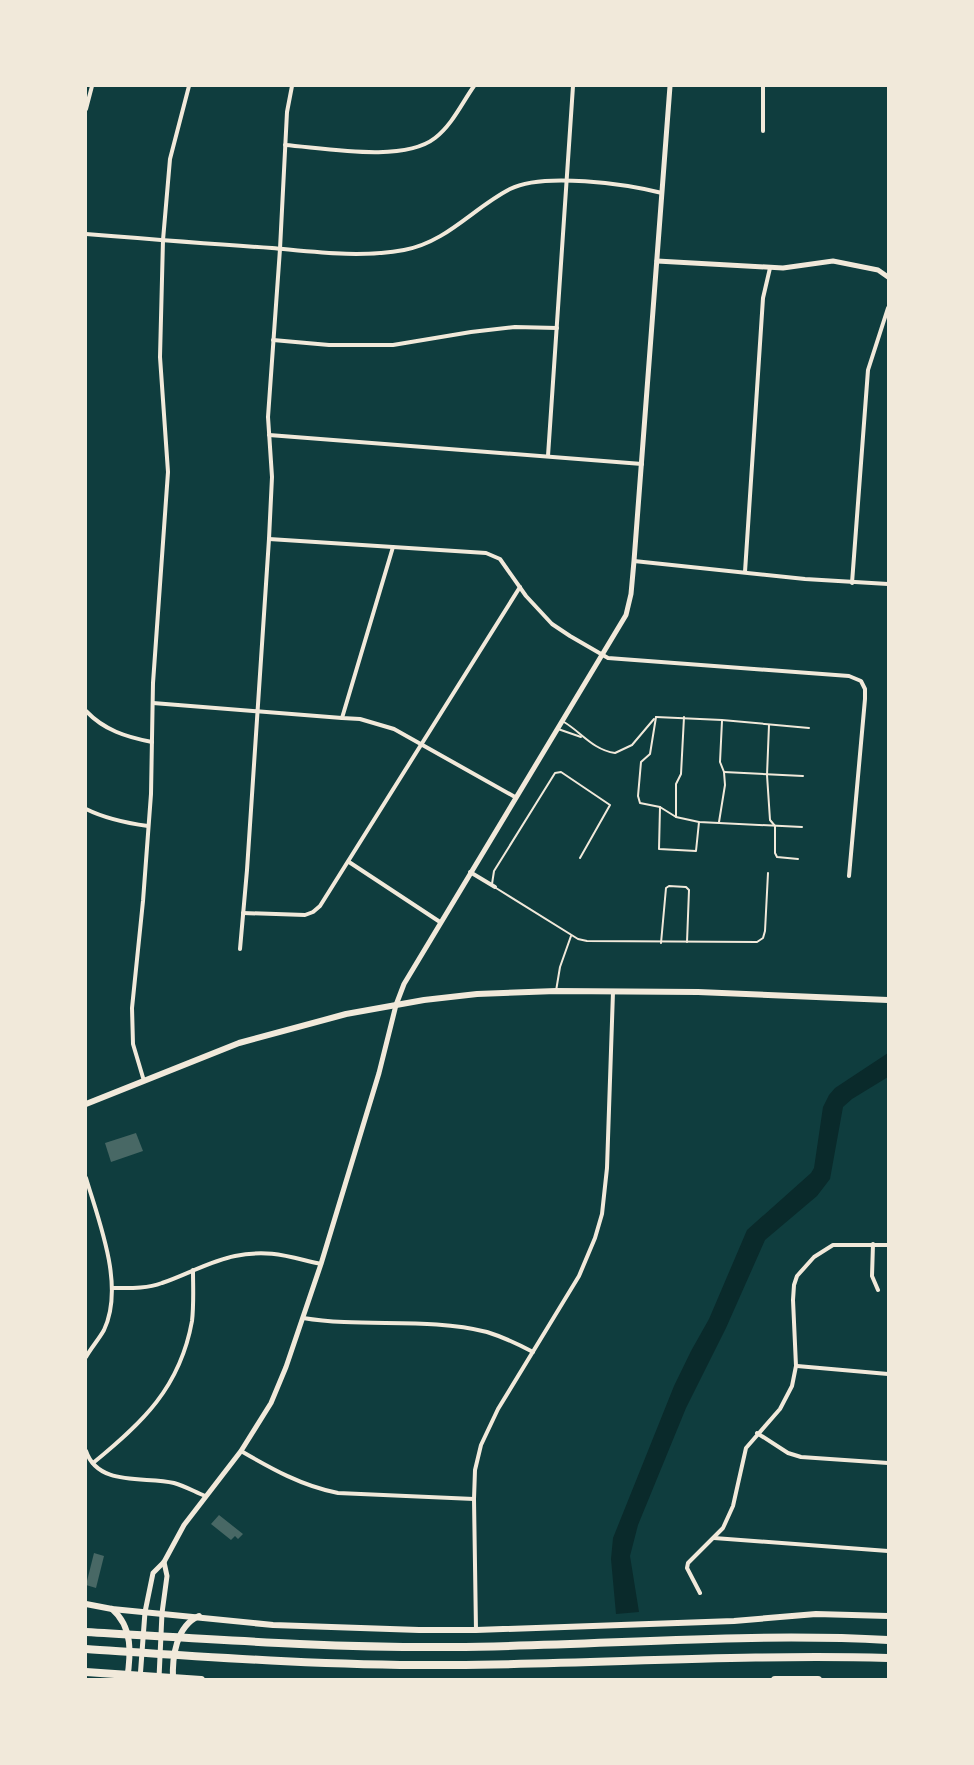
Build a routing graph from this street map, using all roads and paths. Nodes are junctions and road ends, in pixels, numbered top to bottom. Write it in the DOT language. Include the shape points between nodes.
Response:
graph roads {
  1 [pos="92,86"];
  2 [pos="189,86"];
  3 [pos="292,86"];
  4 [pos="474,86"];
  5 [pos="573,86"];
  6 [pos="670,86"];
  7 [pos="763,86"];
  8 [pos="86,109"];
  9 [pos="763,131"];
  10 [pos="285,145"];
  11 [pos="567,181"];
  12 [pos="662,193"];
  13 [pos="86,234"];
  14 [pos="163,240"];
  15 [pos="280,249"];
  16 [pos="657,261"];
  17 [pos="770,268"];
  18 [pos="888,277"];
  19 [pos="888,308"];
  20 [pos="557,328"];
  21 [pos="273,340"];
  22 [pos="268,435"];
  23 [pos="548,456"];
  24 [pos="642,464"];
  25 [pos="269,539"];
  26 [pos="393,547"];
  27 [pos="634,561"];
  28 [pos="745,572"];
  29 [pos="852,583"];
  30 [pos="888,584"];
  31 [pos="520,587"];
  32 [pos="603,655"];
  33 [pos="153,703"];
  34 [pos="86,711"];
  35 [pos="257,711"];
  36 [pos="342,717"];
  37 [pos="656,717"];
  38 [pos="684,717"];
  39 [pos="722,720"];
  40 [pos="562,721"];
  41 [pos="769,725"];
  42 [pos="809,728"];
  43 [pos="558,729"];
  44 [pos="583,738"];
  45 [pos="152,742"];
  46 [pos="421,744"];
  47 [pos="724,772"];
  48 [pos="767,775"];
  49 [pos="803,776"];
  50 [pos="515,797"];
  51 [pos="660,807"];
  52 [pos="86,809"];
  53 [pos="676,817"];
  54 [pos="699,822"];
  55 [pos="719,822"];
  56 [pos="148,826"];
  57 [pos="775,826"];
  58 [pos="802,827"];
  59 [pos="580,858"];
  60 [pos="798,858"];
  61 [pos="349,862"];
  62 [pos="470,872"];
  63 [pos="768,873"];
  64 [pos="849,876"];
  65 [pos="495,887"];
  66 [pos="243,913"];
  67 [pos="441,922"];
  68 [pos="572,935"];
  69 [pos="661,943"];
  70 [pos="687,943"];
  71 [pos="240,949"];
  72 [pos="556,991"];
  73 [pos="612,991"];
  74 [pos="888,1000"];
  75 [pos="396,1005"];
  76 [pos="144,1082"];
  77 [pos="86,1104"];
  78 [pos="86,1178"];
  79 [pos="873,1244"];
  80 [pos="888,1245"];
  81 [pos="321,1264"];
  82 [pos="194,1270"];
  83 [pos="112,1288"];
  84 [pos="878,1290"];
  85 [pos="303,1318"];
  86 [pos="533,1352"];
  87 [pos="86,1357"];
  88 [pos="796,1366"];
  89 [pos="888,1374"];
  90 [pos="757,1433"];
  91 [pos="86,1451"];
  92 [pos="241,1451"];
  93 [pos="93,1463"];
  94 [pos="888,1463"];
  95 [pos="205,1496"];
  96 [pos="474,1498"];
  97 [pos="714,1538"];
  98 [pos="888,1551"];
  99 [pos="164,1562"];
  100 [pos="700,1593"];
  101 [pos="86,1604"];
  102 [pos="112,1609"];
  103 [pos="144,1612"];
  104 [pos="162,1613"];
  105 [pos="200,1616"];
  106 [pos="888,1616"];
  107 [pos="476,1630"];
  108 [pos="86,1632"];
  109 [pos="888,1640"];
  110 [pos="86,1649"];
  111 [pos="888,1658"];
  112 [pos="86,1672"];
  113 [pos="126,1680"];
  114 [pos="140,1680"];
  115 [pos="159,1680"];
  116 [pos="174,1680"];
  117 [pos="201,1680"];
  118 [pos="775,1680"];
  119 [pos="818,1680"];
  1 -- 8 [label="street"];
  2 -- 14 [label="street" via="170,159"];
  3 -- 10 [label="street"];
  4 -- 10 [label="street" via="437,137 416,148 389,153"];
  5 -- 11 [label="street"];
  6 -- 12 [label="street"];
  7 -- 9 [label="street"];
  10 -- 15 [label="street"];
  11 -- 12 [label="street"];
  11 -- 15 [label="street" via="548,179 510,189 452,230 413,248 365,255"];
  11 -- 20 [label="street"];
  12 -- 16 [label="street"];
  13 -- 14 [label="street"];
  14 -- 15 [label="street"];
  14 -- 33 [label="street" via="160,347 168,471"];
  15 -- 21 [label="street"];
  16 -- 17 [label="street"];
  16 -- 24 [label="street"];
  17 -- 18 [label="street" via="833,261 878,270"];
  17 -- 28 [label="street" via="763,298"];
  19 -- 29 [label="street" via="868,370"];
  20 -- 21 [label="street" via="515,327 393,345"];
  20 -- 23 [label="street"];
  21 -- 22 [label="street"];
  22 -- 23 [label="street"];
  22 -- 25 [label="street" via="272,477"];
  23 -- 24 [label="street"];
  24 -- 27 [label="street"];
  25 -- 26 [label="street"];
  25 -- 35 [label="street"];
  26 -- 31 [label="street" via="493,555"];
  26 -- 36 [label="street"];
  27 -- 28 [label="street"];
  27 -- 32 [label="street" via="626,615"];
  28 -- 29 [label="street"];
  29 -- 30 [label="street"];
  31 -- 32 [label="street" via="552,624"];
  31 -- 46 [label="street"];
  32 -- 40 [label="street"];
  32 -- 64 [label="street" via="613,659 849,675 861,681 865,699"];
  33 -- 35 [label="street"];
  33 -- 45 [label="street"];
  34 -- 45 [label="street" via="110,730"];
  35 -- 36 [label="street"];
  35 -- 66 [label="street"];
  36 -- 46 [label="street" via="383,725"];
  37 -- 38 [label="lane"];
  37 -- 44 [label="lane" via="632,745 620,752 608,752"];
  37 -- 51 [label="lane" via="650,754 641,762 638,796 640,803"];
  38 -- 39 [label="lane"];
  38 -- 53 [label="lane"];
  39 -- 41 [label="lane"];
  39 -- 47 [label="lane" via="720,762"];
  40 -- 43 [label="street"];
  40 -- 44 [label="lane"];
  41 -- 42 [label="lane"];
  41 -- 48 [label="lane"];
  43 -- 44 [label="lane"];
  43 -- 50 [label="street"];
  45 -- 56 [label="street"];
  46 -- 50 [label="street"];
  46 -- 61 [label="street"];
  47 -- 48 [label="lane"];
  47 -- 55 [label="lane"];
  48 -- 49 [label="lane"];
  48 -- 57 [label="lane" via="770,820"];
  50 -- 62 [label="street"];
  51 -- 53 [label="lane"];
  51 -- 54 [label="lane" via="659,849 696,851"];
  52 -- 56 [label="street" via="123,823"];
  53 -- 54 [label="lane"];
  54 -- 55 [label="lane"];
  55 -- 57 [label="lane"];
  56 -- 76 [label="street" via="132,1029"];
  57 -- 58 [label="lane"];
  57 -- 60 [label="lane" via="777,857"];
  59 -- 65 [label="lane" via="610,805 561,772 555,772 494,871"];
  61 -- 66 [label="street" via="313,912"];
  61 -- 67 [label="street"];
  62 -- 65 [label="street"];
  62 -- 67 [label="street"];
  63 -- 70 [label="lane" via="765,931 760,941"];
  65 -- 68 [label="lane"];
  66 -- 71 [label="street"];
  67 -- 75 [label="street"];
  68 -- 69 [label="lane" via="587,941"];
  68 -- 72 [label="lane"];
  69 -- 70 [label="lane"];
  69 -- 70 [label="lane" via="669,886 689,890"];
  72 -- 73 [label="main road"];
  72 -- 75 [label="main road" via="477,994"];
  73 -- 74 [label="main road"];
  73 -- 86 [label="street" via="602,1214 584,1267"];
  75 -- 76 [label="main road" via="346,1014 239,1043"];
  75 -- 81 [label="street"];
  76 -- 77 [label="main road"];
  78 -- 83 [label="street" via="101,1227"];
  79 -- 80 [label="street"];
  79 -- 84 [label="street" via="873,1275"];
  79 -- 88 [label="street" via="833,1245 814,1257 797,1276 793,1300"];
  81 -- 82 [label="street" via="266,1253 233,1256"];
  81 -- 85 [label="street"];
  82 -- 83 [label="street" via="147,1287"];
  82 -- 93 [label="street" via="192,1321 174,1376 144,1419"];
  83 -- 87 [label="street" via="104,1330"];
  85 -- 86 [label="street" via="463,1328 507,1339"];
  85 -- 92 [label="street" via="271,1403"];
  86 -- 96 [label="street" via="481,1445"];
  88 -- 89 [label="street"];
  88 -- 90 [label="street" via="786,1399"];
  90 -- 94 [label="street" via="801,1457"];
  90 -- 97 [label="street" via="746,1448 728,1517"];
  91 -- 93 [label="street"];
  92 -- 95 [label="street"];
  92 -- 96 [label="street" via="289,1478 323,1490"];
  93 -- 95 [label="street" via="109,1475 176,1484"];
  95 -- 99 [label="street"];
  96 -- 107 [label="street"];
  97 -- 98 [label="street"];
  97 -- 100 [label="street" via="688,1563"];
  99 -- 103 [label="street" via="153,1573"];
  99 -- 104 [label="street" via="167,1576"];
  101 -- 102 [label="main road"];
  102 -- 103 [label="main road"];
  102 -- 113 [label="main road" via="128,1629"];
  103 -- 104 [label="main road"];
  103 -- 114 [label="street"];
  104 -- 105 [label="main road"];
  104 -- 115 [label="street"];
  105 -- 107 [label="main road" via="325,1628"];
  105 -- 116 [label="main road" via="185,1625 180,1634"];
  106 -- 107 [label="main road" via="816,1614 734,1622"];
  108 -- 109 [label="highway" via="454,1647 800,1638"];
  110 -- 111 [label="highway" via="376,1665"];
  112 -- 117 [label="highway"];
  118 -- 119 [label="highway"];
}
